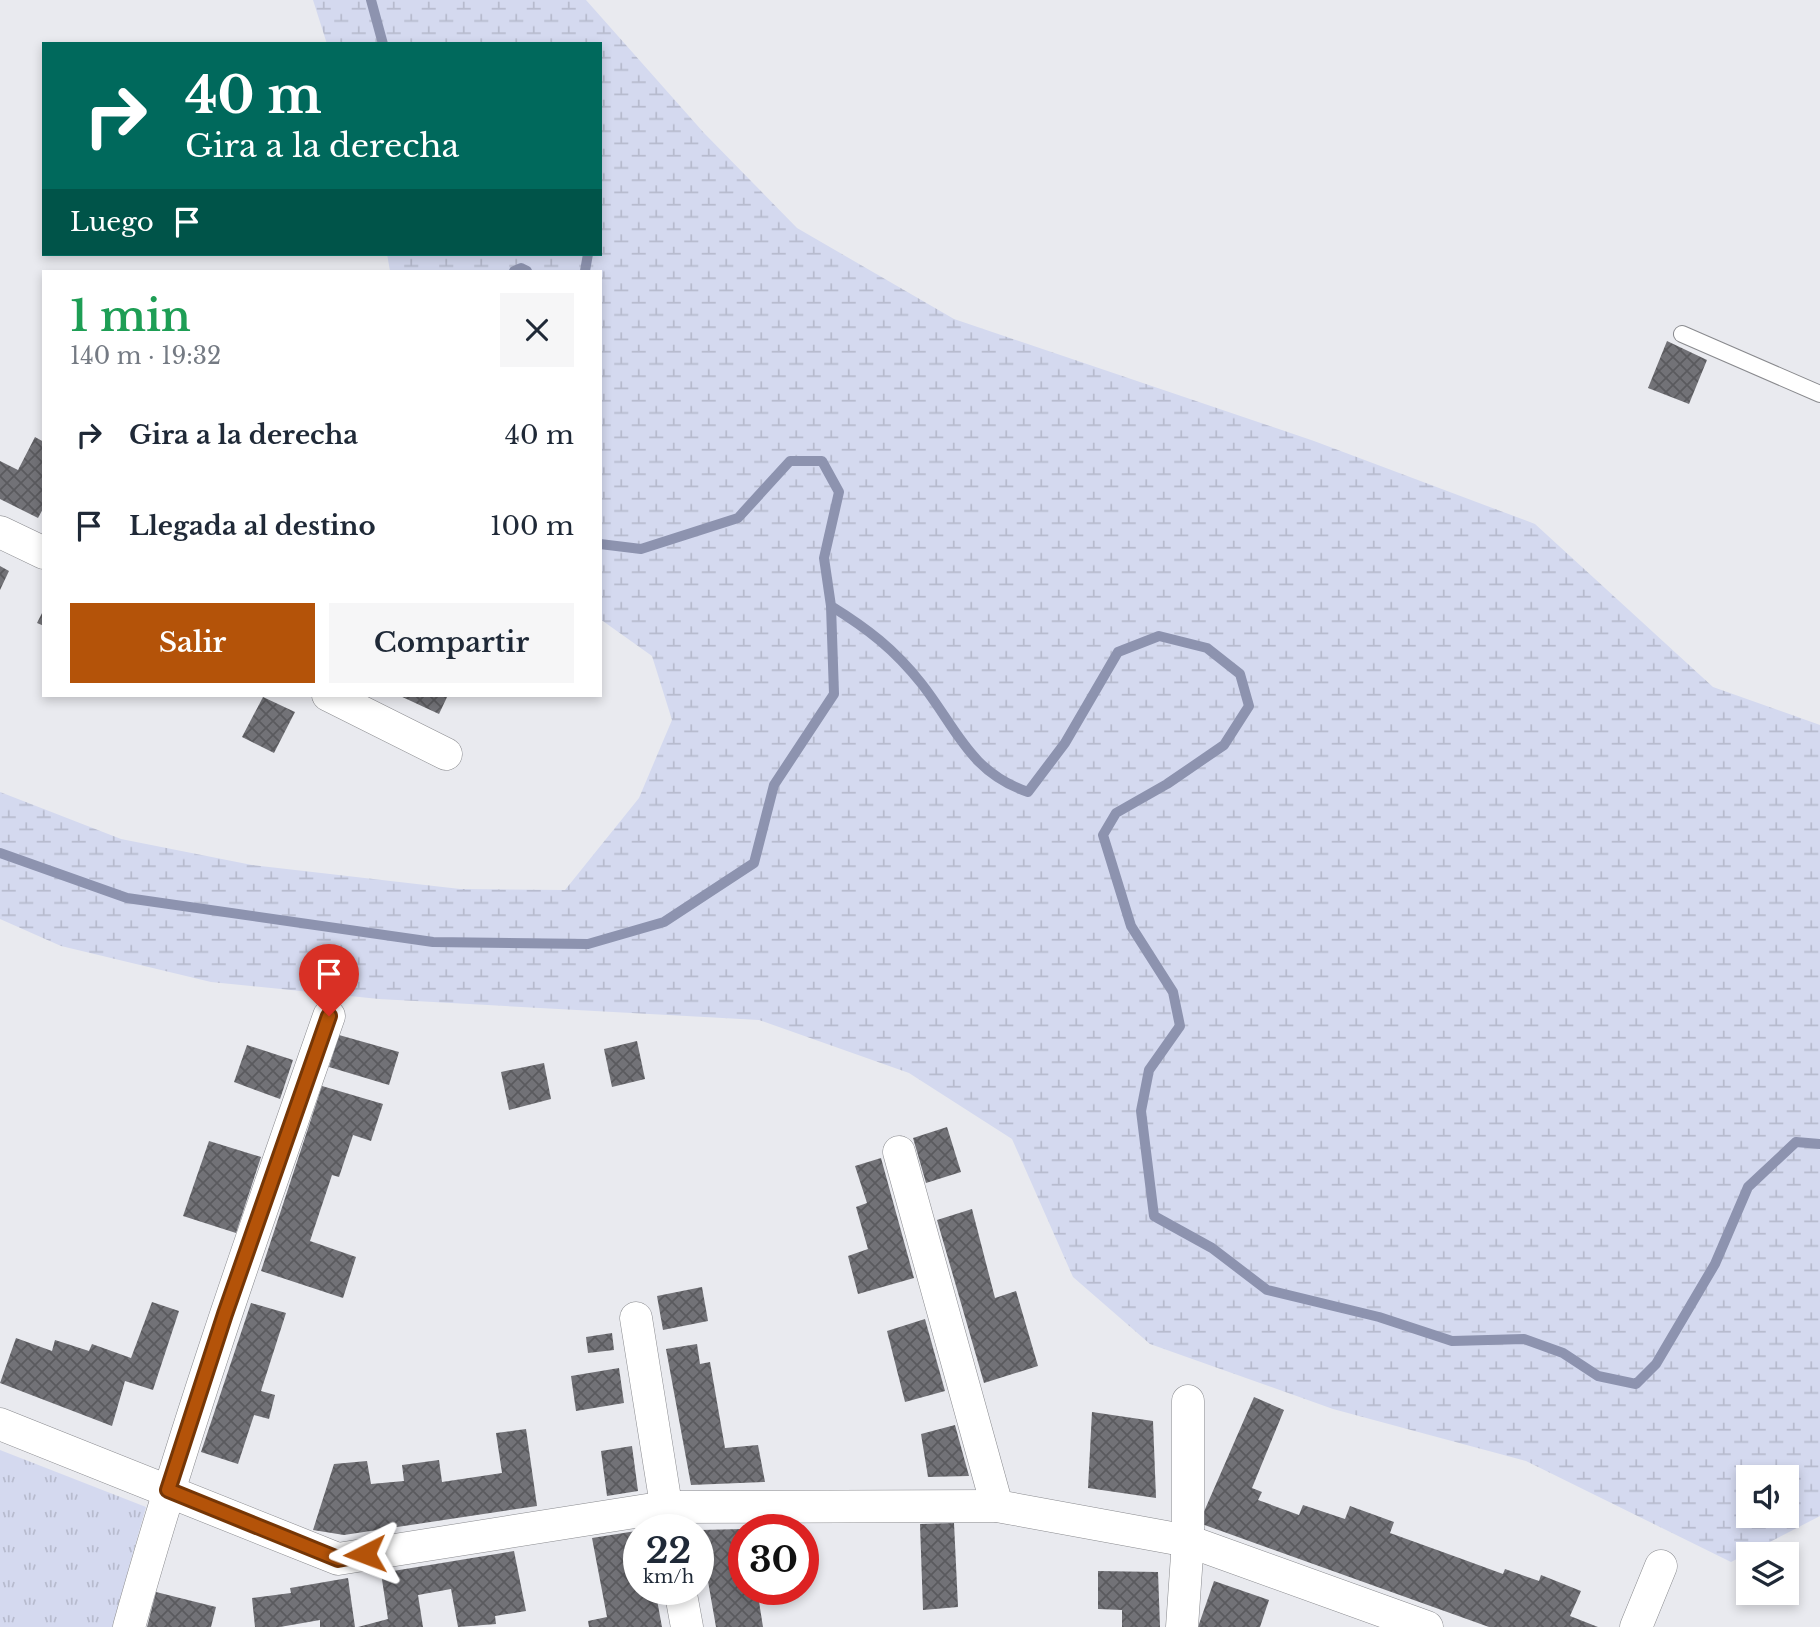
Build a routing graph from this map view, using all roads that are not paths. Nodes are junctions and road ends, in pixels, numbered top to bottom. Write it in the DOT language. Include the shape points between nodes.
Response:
graph roads {
  1 [pos="1682,334"];
  2 [pos="1820,394"];
  3 [pos="0,531"];
  4 [pos="42,552"];
  5 [pos="332,697"];
  6 [pos="446,754"];
  7 [pos="329,1016"];
  8 [pos="899,1152"];
  9 [pos="636,1318"];
  10 [pos="1188,1401"];
  11 [pos="0,1424"];
  12 [pos="168,1490"];
  13 [pos="997,1506"];
  14 [pos="667,1514"];
  15 [pos="714,1516"];
  16 [pos="623,1524"];
  17 [pos="1188,1541"];
  18 [pos="1661,1566"];
  19 [pos="683,1605"];
  20 [pos="129,1627"];
  21 [pos="687,1627"];
  22 [pos="1182,1627"];
  23 [pos="1427,1627"];
  24 [pos="1636,1627"];
  1 -- 2 [label="lane"];
  3 -- 4 [label="street"];
  5 -- 6 [label="street"];
  7 -- 12 [label="street"];
  8 -- 13 [label="street"];
  9 -- 14 [label="street"];
  10 -- 17 [label="street"];
  11 -- 12 [label="street"];
  12 -- 16 [label="street" via="338,1559"];
  12 -- 20 [label="street"];
  13 -- 15 [label="street"];
  13 -- 17 [label="street"];
  17 -- 22 [label="street"];
  17 -- 23 [label="street"];
  18 -- 24 [label="street"];
  19 -- 21 [label="street"];
}
